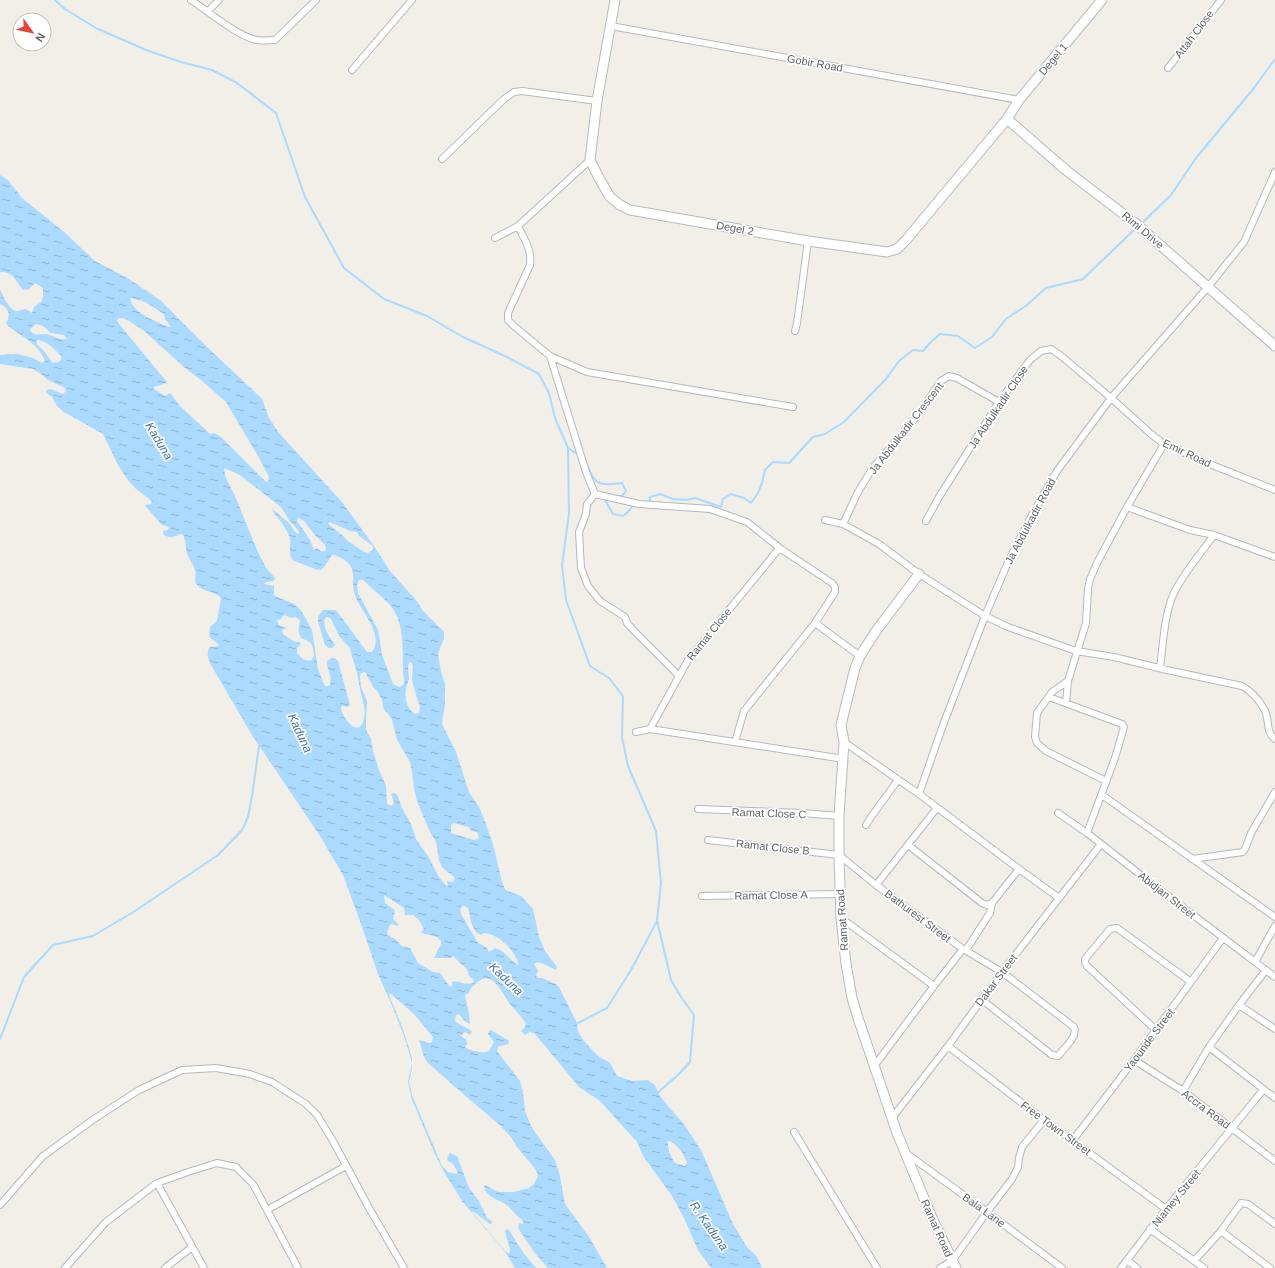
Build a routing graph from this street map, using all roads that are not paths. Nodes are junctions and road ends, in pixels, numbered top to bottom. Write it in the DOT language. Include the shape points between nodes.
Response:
graph roads {
  1 [pos="192,0"];
  2 [pos="219,0"];
  3 [pos="316,0"];
  4 [pos="412,0"];
  5 [pos="615,0"];
  6 [pos="1102,0"];
  7 [pos="1221,0"];
  8 [pos="208,11"];
  9 [pos="611,26"];
  10 [pos="1168,68"];
  11 [pos="352,70"];
  12 [pos="1019,100"];
  13 [pos="597,101"];
  14 [pos="1007,119"];
  15 [pos="442,159"];
  16 [pos="590,160"];
  17 [pos="1275,172"];
  18 [pos="518,226"];
  19 [pos="495,238"];
  20 [pos="808,241"];
  21 [pos="1208,287"];
  22 [pos="795,331"];
  23 [pos="1275,346"];
  24 [pos="550,356"];
  25 [pos="1111,398"];
  26 [pos="998,402"];
  27 [pos="793,407"];
  28 [pos="1164,444"];
  29 [pos="1275,490"];
  30 [pos="595,494"];
  31 [pos="1127,507"];
  32 [pos="825,520"];
  33 [pos="926,521"];
  34 [pos="843,524"];
  35 [pos="1214,536"];
  36 [pos="781,548"];
  37 [pos="1275,557"];
  38 [pos="919,574"];
  39 [pos="985,616"];
  40 [pos="815,623"];
  41 [pos="1076,651"];
  42 [pos="860,656"];
  43 [pos="1160,668"];
  44 [pos="679,676"];
  45 [pos="1068,681"];
  46 [pos="1049,697"];
  47 [pos="1066,703"];
  48 [pos="650,729"];
  49 [pos="636,732"];
  50 [pos="1275,739"];
  51 [pos="735,742"];
  52 [pos="844,742"];
  53 [pos="844,759"];
  54 [pos="898,780"];
  55 [pos="1106,781"];
  56 [pos="1275,792"];
  57 [pos="919,794"];
  58 [pos="1102,795"];
  59 [pos="938,808"];
  60 [pos="698,810"];
  61 [pos="1058,813"];
  62 [pos="839,816"];
  63 [pos="866,825"];
  64 [pos="1087,833"];
  65 [pos="708,840"];
  66 [pos="1102,844"];
  67 [pos="908,845"];
  68 [pos="839,855"];
  69 [pos="1192,859"];
  70 [pos="1019,869"];
  71 [pos="876,884"];
  72 [pos="840,894"];
  73 [pos="702,896"];
  74 [pos="1059,898"];
  75 [pos="992,903"];
  76 [pos="1275,917"];
  77 [pos="841,918"];
  78 [pos="1275,926"];
  79 [pos="1223,938"];
  80 [pos="965,950"];
  81 [pos="1255,962"];
  82 [pos="1266,970"];
  83 [pos="1002,972"];
  84 [pos="1275,977"];
  85 [pos="1191,982"];
  86 [pos="934,986"];
  87 [pos="981,999"];
  88 [pos="1239,1005"];
  89 [pos="1275,1028"];
  90 [pos="1156,1030"];
  91 [pos="948,1046"];
  92 [pos="1209,1047"];
  93 [pos="1134,1060"];
  94 [pos="875,1065"];
  95 [pos="1264,1090"];
  96 [pos="1183,1091"];
  97 [pos="1275,1098"];
  98 [pos="892,1118"];
  99 [pos="1044,1120"];
  100 [pos="1232,1129"];
  101 [pos="794,1132"];
  102 [pos="1073,1140"];
  103 [pos="906,1154"];
  104 [pos="1275,1161"];
  105 [pos="346,1166"];
  106 [pos="158,1183"];
  107 [pos="0,1205"];
  108 [pos="1166,1209"];
  109 [pos="267,1210"];
  110 [pos="987,1212"];
  111 [pos="1275,1224"];
  112 [pos="1150,1230"];
  113 [pos="1221,1231"];
  114 [pos="192,1247"];
  115 [pos="1127,1260"];
  116 [pos="1194,1261"];
  117 [pos="954,1265"];
  118 [pos="65,1268"];
  119 [pos="165,1268"];
  120 [pos="204,1268"];
  121 [pos="298,1268"];
  122 [pos="404,1268"];
  123 [pos="877,1268"];
  124 [pos="940,1268"];
  125 [pos="1062,1268"];
  126 [pos="1121,1268"];
  127 [pos="1137,1268"];
  128 [pos="1204,1268"];
  129 [pos="1270,1268"];
  1 -- 8 [label="street"];
  2 -- 8 [label="street"];
  3 -- 8 [label="street" via="275,40 268,41 256,40 237,32"];
  4 -- 11 [label="street"];
  5 -- 9 [label="street"];
  6 -- 12 [label="street, Degel 1"];
  7 -- 10 [label="street, Attah Close"];
  9 -- 12 [label="street, Gobir Road"];
  9 -- 13 [label="street"];
  12 -- 14 [label="street, Degel 1"];
  13 -- 15 [label="street" via="514,92"];
  13 -- 16 [label="street"];
  14 -- 20 [label="street, Degel 2" via="897,248 887,252"];
  14 -- 21 [label="street, Rimi Drive" via="1067,171 1135,223"];
  16 -- 18 [label="street"];
  16 -- 20 [label="street, Degel 2" via="610,197 630,210"];
  17 -- 21 [label="street, Ja Abdulkadir Road" via="1244,242"];
  18 -- 19 [label="street"];
  18 -- 24 [label="street" via="531,257 508,313 508,320"];
  20 -- 22 [label="street"];
  21 -- 23 [label="street, Rimi Drive"];
  21 -- 25 [label="street, Ja Abdulkadir Road"];
  24 -- 27 [label="street" via="587,372"];
  24 -- 30 [label="street"];
  25 -- 26 [label="street, Ja Abdulkadir Close" via="1051,350 1041,351 1030,360"];
  25 -- 28 [label="street, Emir Road"];
  25 -- 39 [label="street, Ja Abdulkadir Road" via="1057,472 1033,513"];
  26 -- 33 [label="street, Ja Abdulkadir Close"];
  26 -- 34 [label="street, Ja Abdulkadir Crescent" via="957,378 949,376 941,381 918,415 872,468"];
  28 -- 29 [label="street, Emir Road"];
  28 -- 31 [label="street"];
  30 -- 36 [label="street" via="639,504 710,509 747,522"];
  30 -- 44 [label="street" via="587,504 579,532 581,568 588,586 600,601 625,617 637,634"];
  31 -- 35 [label="street"];
  31 -- 41 [label="street" via="1090,579 1086,623"];
  32 -- 34 [label="street"];
  34 -- 38 [label="street" via="879,544"];
  35 -- 37 [label="street"];
  35 -- 43 [label="street" via="1173,595 1167,613"];
  36 -- 40 [label="street" via="835,587 835,592"];
  36 -- 44 [label="street, Ramat Close" via="688,660"];
  38 -- 39 [label="street"];
  38 -- 42 [label="street, Ramat Road"];
  39 -- 41 [label="street" via="1008,627"];
  39 -- 57 [label="street, Ja Abdulkadir Road"];
  40 -- 42 [label="street"];
  40 -- 51 [label="street" via="744,711"];
  41 -- 43 [label="street"];
  41 -- 45 [label="street"];
  42 -- 52 [label="street, Ramat Road" via="841,725"];
  43 -- 50 [label="street" via="1242,686 1251,692 1265,710 1269,731"];
  44 -- 48 [label="street, Ramat Close"];
  45 -- 46 [label="street"];
  45 -- 47 [label="street"];
  46 -- 47 [label="street"];
  46 -- 55 [label="street" via="1037,713 1034,737 1037,743 1046,751"];
  47 -- 55 [label="street" via="1122,724 1124,728"];
  48 -- 49 [label="street"];
  48 -- 51 [label="street"];
  51 -- 53 [label="street"];
  52 -- 53 [label="street, Ramat Road"];
  52 -- 54 [label="street"];
  53 -- 62 [label="street, Ramat Road"];
  54 -- 57 [label="street"];
  54 -- 63 [label="street"];
  55 -- 58 [label="street"];
  56 -- 69 [label="street" via="1243,852"];
  57 -- 59 [label="street"];
  58 -- 64 [label="street"];
  58 -- 69 [label="street"];
  59 -- 67 [label="street"];
  59 -- 70 [label="street"];
  60 -- 62 [label="street, Ramat Close C"];
  61 -- 64 [label="street, Abidjan Street"];
  62 -- 68 [label="street, Ramat Road"];
  64 -- 66 [label="street, Abidjan Street"];
  65 -- 68 [label="street, Ramat Close B"];
  66 -- 74 [label="street, Dakar Street"];
  66 -- 79 [label="street, Abidjan Street"];
  67 -- 71 [label="street"];
  67 -- 75 [label="street" via="982,903"];
  68 -- 71 [label="street, Bathurest Street"];
  68 -- 72 [label="street, Ramat Road"];
  69 -- 76 [label="street"];
  70 -- 74 [label="street"];
  70 -- 75 [label="street"];
  71 -- 80 [label="street, Bathurest Street"];
  72 -- 73 [label="street, Ramat Close A"];
  72 -- 77 [label="street, Ramat Road"];
  74 -- 83 [label="street, Dakar Street"];
  75 -- 80 [label="street" via="990,913"];
  77 -- 86 [label="street"];
  77 -- 94 [label="street, Ramat Road" via="852,998"];
  78 -- 81 [label="street"];
  79 -- 81 [label="street, Abidjan Street"];
  79 -- 85 [label="street, Yaounde Street"];
  80 -- 83 [label="street, Bathurest Street"];
  80 -- 86 [label="street"];
  81 -- 82 [label="street, Abidjan Street"];
  82 -- 84 [label="street, Abidjan Street"];
  82 -- 88 [label="street"];
  83 -- 87 [label="street, Dakar Street"];
  83 -- 87 [label="street, Bathurest Street" via="1074,1026 1074,1035 1058,1056 1052,1055"];
  85 -- 90 [label="street, Yaounde Street"];
  85 -- 90 [label="street" via="1117,928 1110,929 1085,959 1087,966"];
  86 -- 94 [label="street"];
  87 -- 91 [label="street, Dakar Street"];
  88 -- 89 [label="street"];
  88 -- 92 [label="street"];
  90 -- 93 [label="street, Yaounde Street"];
  91 -- 98 [label="street, Dakar Street"];
  91 -- 99 [label="street, Free Town Street"];
  92 -- 95 [label="street"];
  92 -- 96 [label="street"];
  93 -- 96 [label="street, Accra Road"];
  93 -- 102 [label="street, Yaounde Street"];
  94 -- 98 [label="street, Ramat Road"];
  95 -- 97 [label="street"];
  95 -- 100 [label="street, Niamey Street"];
  96 -- 100 [label="street, Accra Road"];
  98 -- 103 [label="street, Ramat Road"];
  99 -- 102 [label="street, Free Town Street"];
  99 -- 110 [label="street" via="1022,1147 1018,1167 1012,1179"];
  100 -- 104 [label="street, Accra Road"];
  100 -- 108 [label="street, Niamey Street"];
  101 -- 123 [label="street"];
  102 -- 108 [label="street, Free Town Street"];
  103 -- 110 [label="street, Bala Lane"];
  103 -- 117 [label="street, Ramat Road"];
  105 -- 107 [label="street" via="317,1115 306,1104 272,1082 250,1074 216,1068 182,1070 139,1090 43,1156"];
  105 -- 109 [label="street"];
  105 -- 122 [label="street"];
  106 -- 109 [label="street" via="217,1163 236,1167 253,1184"];
  106 -- 114 [label="street"];
  106 -- 118 [label="street" via="106,1222"];
  108 -- 112 [label="street, Niamey Street"];
  109 -- 121 [label="street"];
  110 -- 117 [label="street"];
  110 -- 125 [label="street, Bala Lane"];
  111 -- 113 [label="street" via="1248,1204 1241,1203"];
  112 -- 115 [label="street, Niamey Street"];
  112 -- 116 [label="street"];
  113 -- 116 [label="street"];
  113 -- 129 [label="street"];
  114 -- 119 [label="street"];
  114 -- 120 [label="street"];
  115 -- 126 [label="street, Niamey Street"];
  115 -- 127 [label="street"];
  116 -- 128 [label="street"];
  117 -- 124 [label="street"];
}
